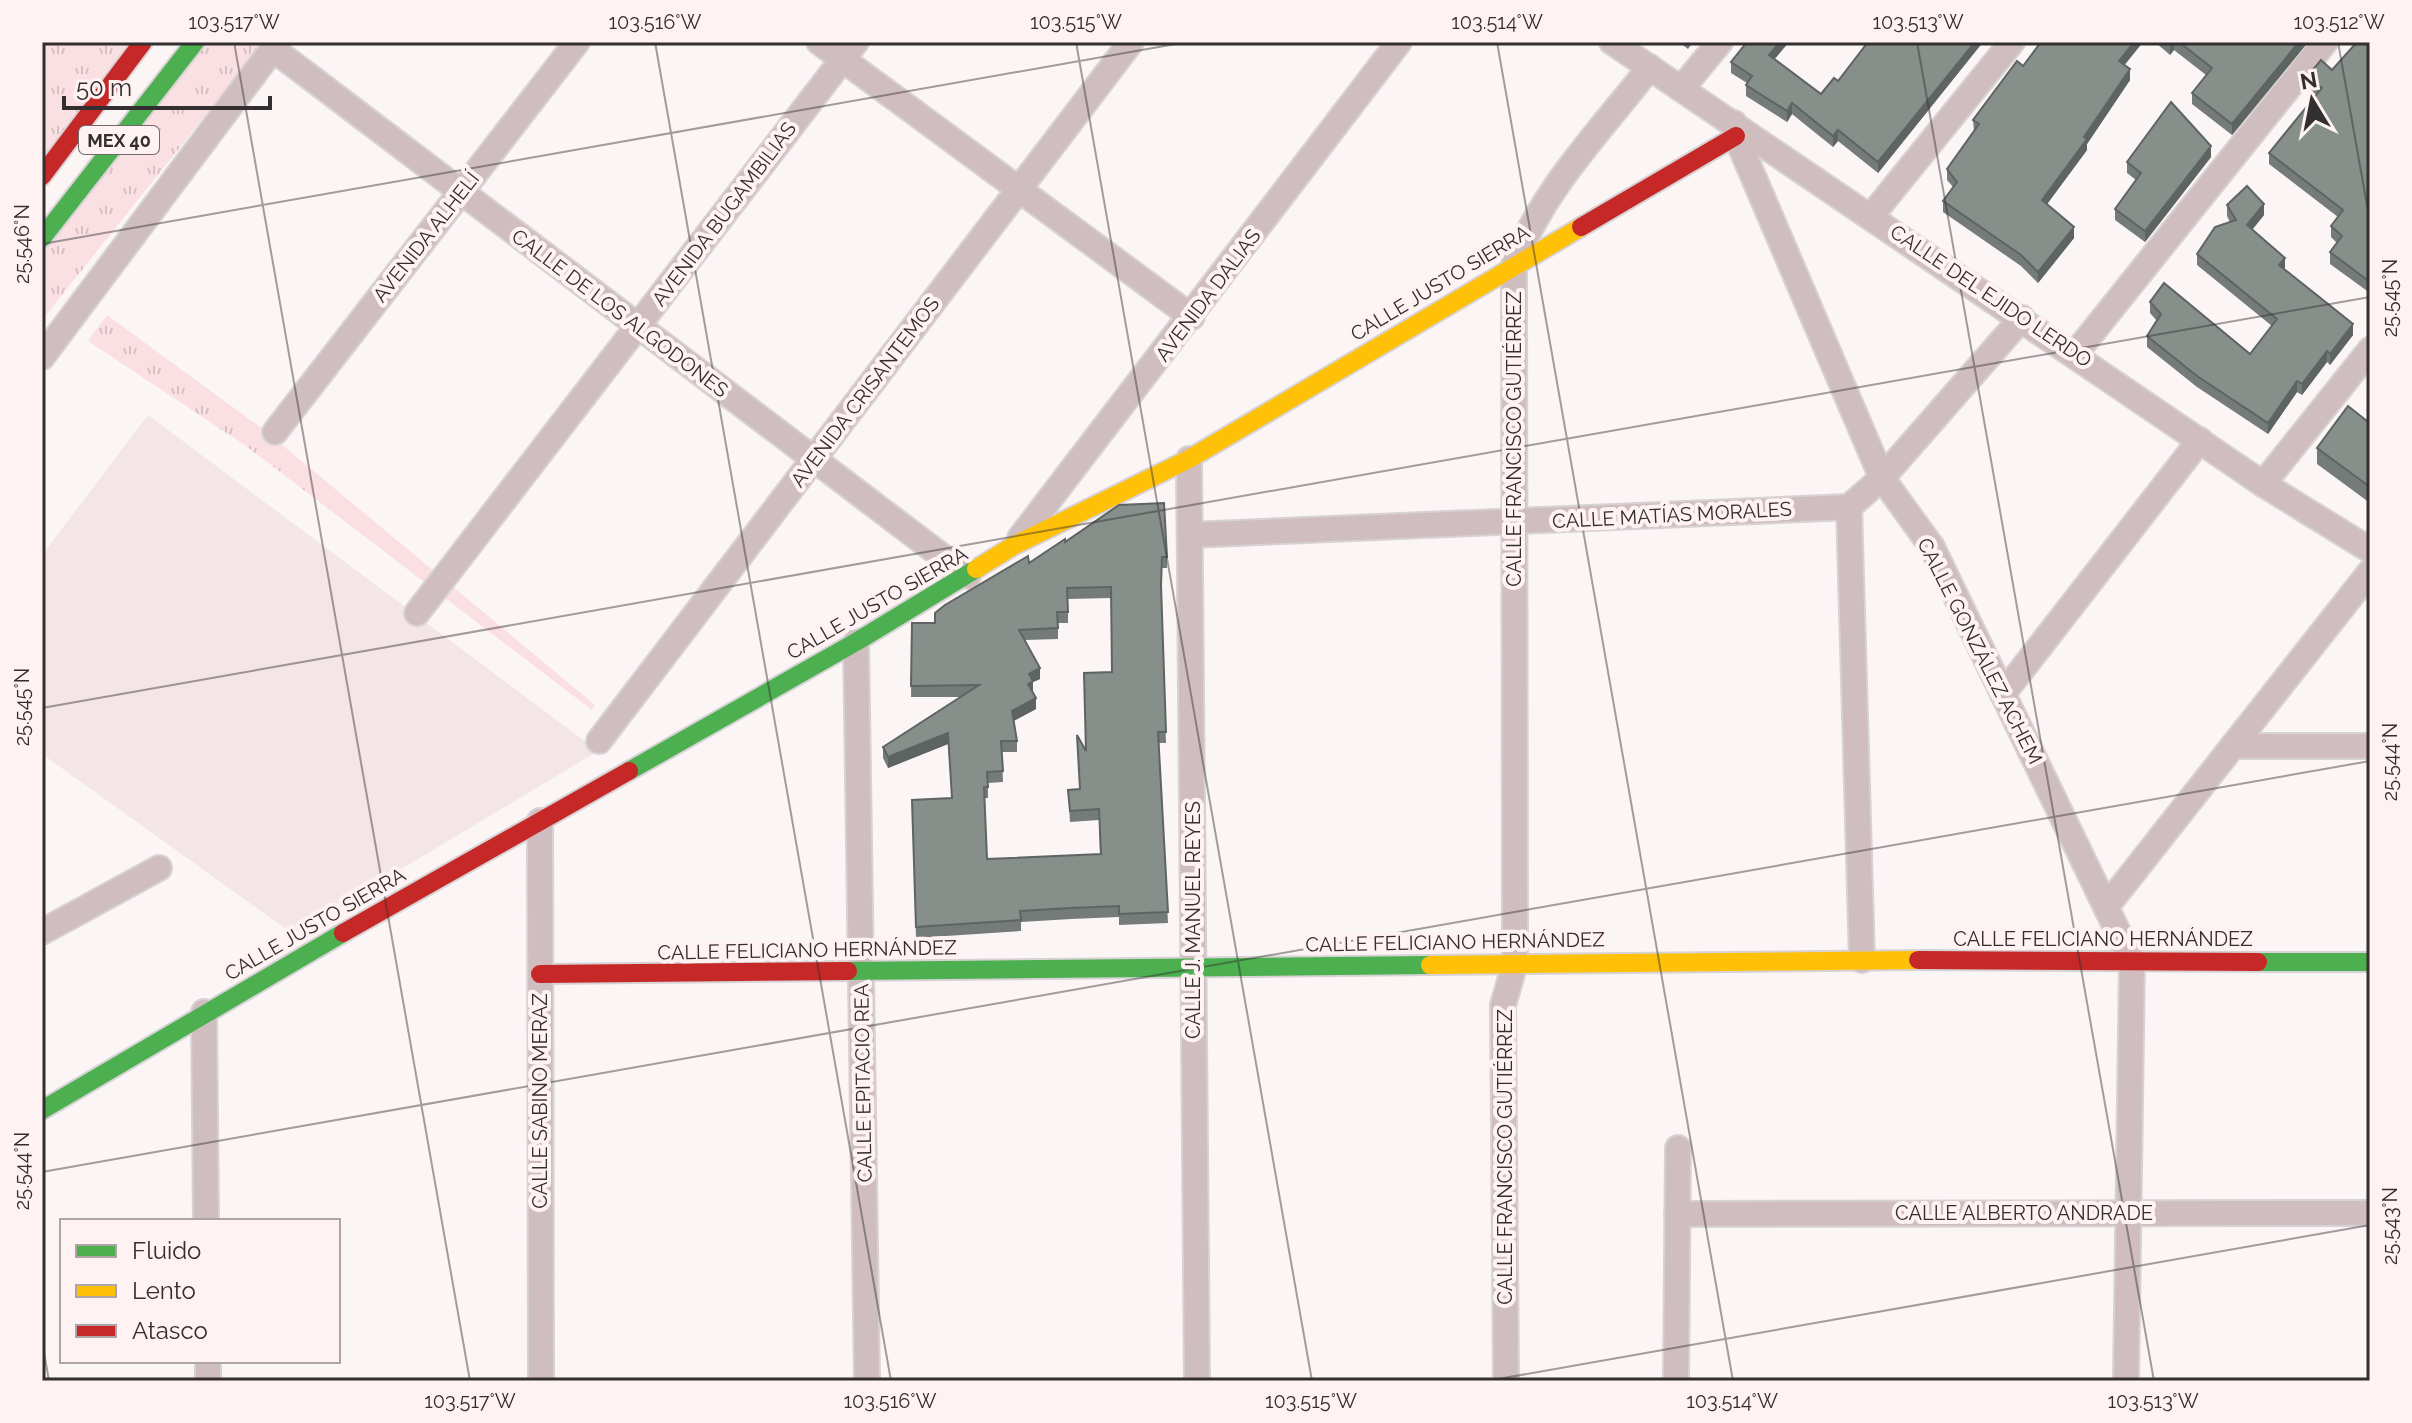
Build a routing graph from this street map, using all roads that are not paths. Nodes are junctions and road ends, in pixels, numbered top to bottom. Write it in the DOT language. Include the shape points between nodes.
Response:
graph roads {
  1 [pos="143,42"];
  2 [pos="195,42"];
  3 [pos="577,42"];
  4 [pos="819,42"];
  5 [pos="1131,42"];
  6 [pos="1399,42"];
  7 [pos="1612,42"];
  8 [pos="1720,42"];
  9 [pos="2012,42"];
  10 [pos="2325,42"];
  11 [pos="276,46"];
  12 [pos="849,51"];
  13 [pos="1650,67"];
  14 [pos="1681,89"];
  15 [pos="1735,130"];
  16 [pos="42,176"];
  17 [pos="1019,189"];
  18 [pos="461,192"];
  19 [pos="1872,215"];
  20 [pos="42,238"];
  21 [pos="1514,265"];
  22 [pos="1192,317"];
  23 [pos="2022,318"];
  24 [pos="638,327"];
  25 [pos="2370,350"];
  26 [pos="2075,354"];
  27 [pos="42,357"];
  28 [pos="275,432"];
  29 [pos="2200,440"];
  30 [pos="1189,459"];
  31 [pos="813,461"];
  32 [pos="1882,478"];
  33 [pos="2263,484"];
  34 [pos="1849,507"];
  35 [pos="1514,523"];
  36 [pos="1190,535"];
  37 [pos="1013,546"];
  38 [pos="2370,550"];
  39 [pos="2370,572"];
  40 [pos="968,576"];
  41 [pos="417,613"];
  42 [pos="856,642"];
  43 [pos="2003,694"];
  44 [pos="599,741"];
  45 [pos="2233,746"];
  46 [pos="2370,746"];
  47 [pos="540,821"];
  48 [pos="159,868"];
  49 [pos="2106,907"];
  50 [pos="42,932"];
  51 [pos="1862,960"];
  52 [pos="2132,961"];
  53 [pos="2370,962"];
  54 [pos="1515,963"];
  55 [pos="1193,967"];
  56 [pos="862,972"];
  57 [pos="540,974"];
  58 [pos="204,1012"];
  59 [pos="42,1110"];
  60 [pos="1678,1148"];
  61 [pos="2126,1213"];
  62 [pos="2370,1213"];
  63 [pos="1677,1214"];
  64 [pos="206,1219"];
  65 [pos="541,1381"];
  66 [pos="867,1381"];
  67 [pos="1197,1381"];
  68 [pos="1506,1381"];
  69 [pos="1676,1381"];
  70 [pos="2126,1381"];
  1 -- 16 [label="street, MEX 40"];
  2 -- 20 [label="street, MEX 40"];
  3 -- 18 [label="street, AVENIDA ALHELÍ"];
  4 -- 12 [label="street"];
  5 -- 17 [label="street, AVENIDA CRISANTEMOS"];
  6 -- 22 [label="street, AVENIDA DALIAS"];
  7 -- 13 [label="street, CALLE DEL EJIDO LERDO"];
  8 -- 14 [label="street"];
  9 -- 19 [label="street"];
  10 -- 26 [label="street"];
  11 -- 18 [label="street, CALLE DE LOS ALGODONES"];
  11 -- 27 [label="street"];
  12 -- 17 [label="street"];
  12 -- 24 [label="street, AVENIDA BUGAMBILIAS"];
  13 -- 14 [label="street, CALLE DEL EJIDO LERDO"];
  13 -- 21 [label="street, CALLE FRANCISCO GUTIÉRREZ" via="1558,185 1525,234"];
  14 -- 15 [label="street, CALLE DEL EJIDO LERDO"];
  15 -- 19 [label="street, CALLE DEL EJIDO LERDO"];
  15 -- 21 [label="street, CALLE JUSTO SIERRA"];
  15 -- 32 [label="street, CALLE GONZÁLEZ ACHEM"];
  17 -- 22 [label="street"];
  17 -- 31 [label="street, AVENIDA CRISANTEMOS"];
  18 -- 24 [label="street, CALLE DE LOS ALGODONES"];
  18 -- 28 [label="street, AVENIDA ALHELÍ"];
  19 -- 23 [label="street, CALLE DEL EJIDO LERDO"];
  21 -- 30 [label="street, CALLE JUSTO SIERRA"];
  21 -- 35 [label="street, CALLE FRANCISCO GUTIÉRREZ"];
  22 -- 37 [label="street, AVENIDA DALIAS"];
  23 -- 26 [label="street, CALLE DEL EJIDO LERDO"];
  23 -- 32 [label="street"];
  24 -- 31 [label="street, CALLE DE LOS ALGODONES"];
  24 -- 41 [label="street, AVENIDA BUGAMBILIAS"];
  25 -- 33 [label="street"];
  26 -- 29 [label="street, CALLE DEL EJIDO LERDO"];
  29 -- 33 [label="street, CALLE DEL EJIDO LERDO"];
  29 -- 43 [label="street"];
  30 -- 36 [label="street, CALLE J. MANUEL REYES"];
  30 -- 37 [label="street, CALLE JUSTO SIERRA"];
  31 -- 40 [label="street, CALLE DE LOS ALGODONES"];
  31 -- 44 [label="street, AVENIDA CRISANTEMOS"];
  32 -- 34 [label="street"];
  32 -- 43 [label="street, CALLE GONZÁLEZ ACHEM" via="1932,547"];
  33 -- 38 [label="street, CALLE DEL EJIDO LERDO"];
  34 -- 35 [label="street, CALLE MATÍAS MORALES"];
  34 -- 51 [label="street"];
  35 -- 36 [label="street, CALLE MATÍAS MORALES"];
  35 -- 54 [label="street, CALLE FRANCISCO GUTIÉRREZ"];
  36 -- 55 [label="street, CALLE J. MANUEL REYES"];
  37 -- 40 [label="street, CALLE JUSTO SIERRA"];
  39 -- 45 [label="street"];
  40 -- 42 [label="street, CALLE JUSTO SIERRA"];
  42 -- 47 [label="street, CALLE JUSTO SIERRA"];
  42 -- 56 [label="street, CALLE EPITACIO REA"];
  43 -- 49 [label="street, CALLE GONZÁLEZ ACHEM"];
  45 -- 46 [label="street"];
  45 -- 49 [label="street"];
  47 -- 57 [label="street, CALLE SABINO MERAZ"];
  47 -- 58 [label="street, CALLE JUSTO SIERRA"];
  48 -- 50 [label="street"];
  49 -- 52 [label="street, CALLE GONZÁLEZ ACHEM"];
  51 -- 52 [label="street, CALLE FELICIANO HERNÁNDEZ"];
  51 -- 54 [label="street, CALLE FELICIANO HERNÁNDEZ"];
  52 -- 53 [label="street, CALLE FELICIANO HERNÁNDEZ"];
  52 -- 61 [label="street"];
  54 -- 55 [label="street, CALLE FELICIANO HERNÁNDEZ"];
  54 -- 68 [label="street, CALLE FRANCISCO GUTIÉRREZ" via="1503,1005"];
  55 -- 56 [label="street, CALLE FELICIANO HERNÁNDEZ"];
  55 -- 67 [label="street, CALLE J. MANUEL REYES"];
  56 -- 57 [label="street, CALLE FELICIANO HERNÁNDEZ"];
  56 -- 66 [label="street, CALLE EPITACIO REA"];
  57 -- 65 [label="street, CALLE SABINO MERAZ"];
  58 -- 59 [label="street, CALLE JUSTO SIERRA"];
  58 -- 64 [label="street"];
  60 -- 63 [label="street"];
  61 -- 62 [label="street, CALLE ALBERTO ANDRADE"];
  61 -- 63 [label="street, CALLE ALBERTO ANDRADE"];
  61 -- 70 [label="street"];
  63 -- 69 [label="street"];
}
